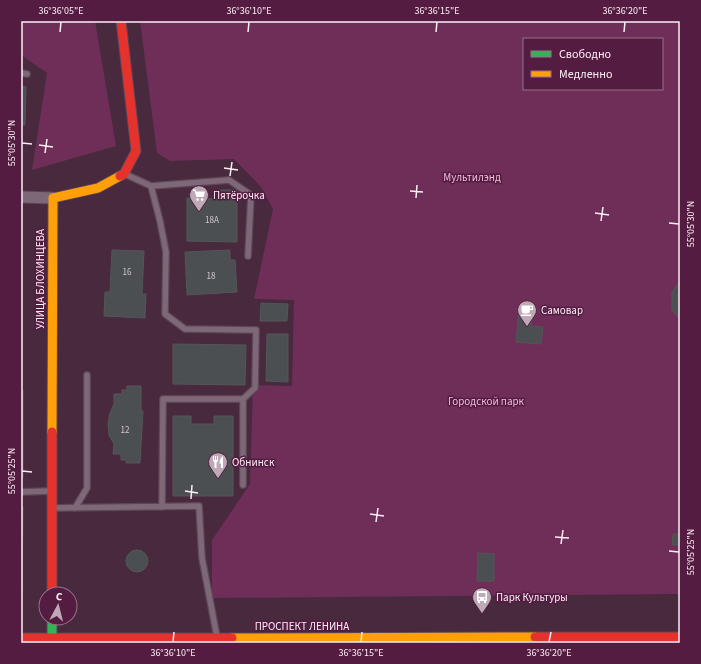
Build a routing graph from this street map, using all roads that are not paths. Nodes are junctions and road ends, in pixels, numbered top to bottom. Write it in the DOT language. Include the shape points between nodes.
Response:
graph roads {
  1 [pos="121,21"];
  2 [pos="124,174"];
  3 [pos="151,186"];
  4 [pos="21,197"];
  5 [pos="52,198"];
  6 [pos="248,256"];
  7 [pos="87,375"];
  8 [pos="243,398"];
  9 [pos="243,486"];
  10 [pos="52,491"];
  11 [pos="21,492"];
  12 [pos="162,507"];
  13 [pos="52,508"];
  14 [pos="75,508"];
  15 [pos="52,586"];
  16 [pos="52,626"];
  17 [pos="680,637"];
  18 [pos="21,638"];
  19 [pos="217,639"];
  20 [pos="52,640"];
  21 [pos="346,641"];
  1 -- 2 [label="main road" via="136,151"];
  2 -- 3 [label="lane"];
  2 -- 5 [label="main road" via="98,188"];
  3 -- 6 [label="lane" via="229,180 251,195"];
  3 -- 8 [label="lane" via="166,252 165,314 185,329 256,330 255,388"];
  4 -- 5 [label="street"];
  5 -- 10 [label="main road, УЛИЦА БЛОХИНЦЕВА"];
  7 -- 14 [label="lane" via="87,488"];
  8 -- 9 [label="lane"];
  8 -- 12 [label="lane" via="163,399"];
  10 -- 11 [label="lane"];
  10 -- 13 [label="main road, УЛИЦА БЛОХИНЦЕВА"];
  12 -- 14 [label="lane"];
  12 -- 19 [label="lane" via="199,506 202,558"];
  13 -- 14 [label="lane"];
  13 -- 15 [label="main road, УЛИЦА БЛОХИНЦЕВА"];
  16 -- 20 [label="main road"];
  17 -- 21 [label="main road, ПРОСПЕКТ ЛЕНИНА"];
  18 -- 20 [label="main road, ПРОСПЕКТ ЛЕНИНА"];
  19 -- 20 [label="main road, ПРОСПЕКТ ЛЕНИНА"];
  19 -- 21 [label="main road, ПРОСПЕКТ ЛЕНИНА"];
}
